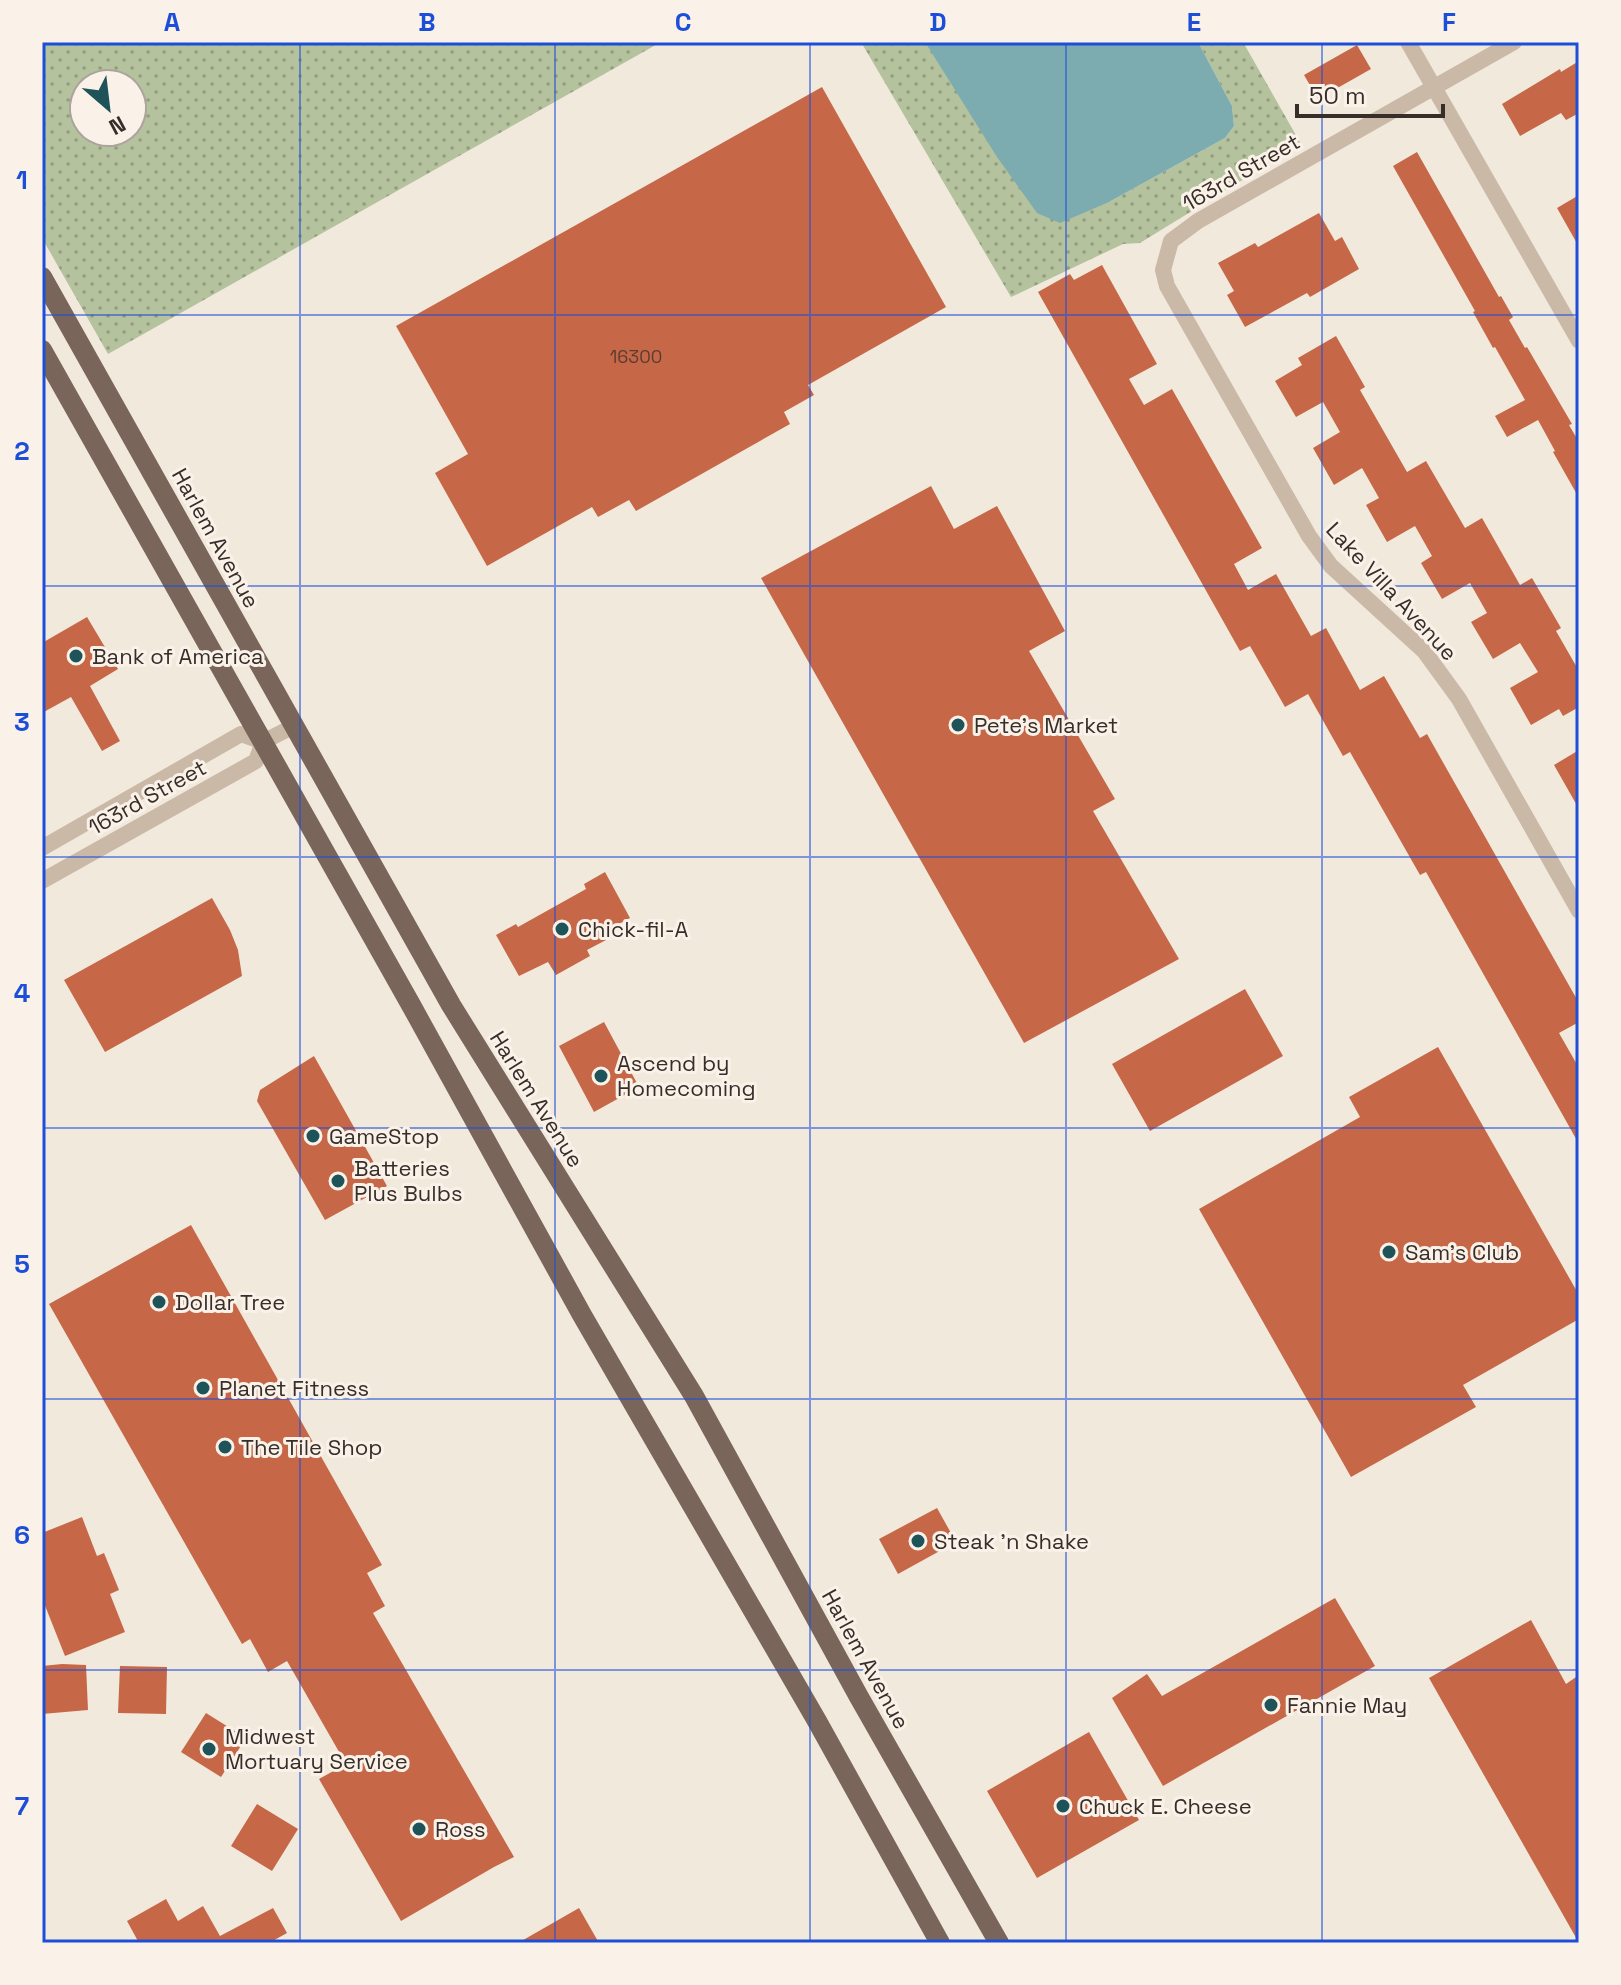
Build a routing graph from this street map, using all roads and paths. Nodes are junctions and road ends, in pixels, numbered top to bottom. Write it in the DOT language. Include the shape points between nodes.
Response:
graph roads {
  1 [pos="1408,42"];
  2 [pos="1514,42"];
  3 [pos="1435,87"];
  4 [pos="1167,254"];
  5 [pos="42,277"];
  6 [pos="1576,330"];
  7 [pos="42,350"];
  8 [pos="294,726"];
  9 [pos="263,742"];
  10 [pos="42,848"];
  11 [pos="42,881"];
  12 [pos="1579,911"];
  13 [pos="940,1943"];
  14 [pos="999,1943"];
  1 -- 3 [label="street"];
  2 -- 3 [label="street, 163rd Street"];
  3 -- 4 [label="street, 163rd Street" via="1198,221 1171,241"];
  3 -- 6 [label="street"];
  4 -- 12 [label="street, Lake Villa Avenue" via="1167,286 1309,536 1331,566 1424,651 1459,699"];
  5 -- 8 [label="main road, Harlem Avenue"];
  7 -- 9 [label="main road"];
  8 -- 9 [label="street, 163rd Street"];
  8 -- 14 [label="main road, Harlem Avenue" via="451,1005 694,1396"];
  9 -- 10 [label="street, 163rd Street" via="241,734"];
  9 -- 11 [label="street, 163rd Street" via="256,761"];
  9 -- 13 [label="main road"];
}
